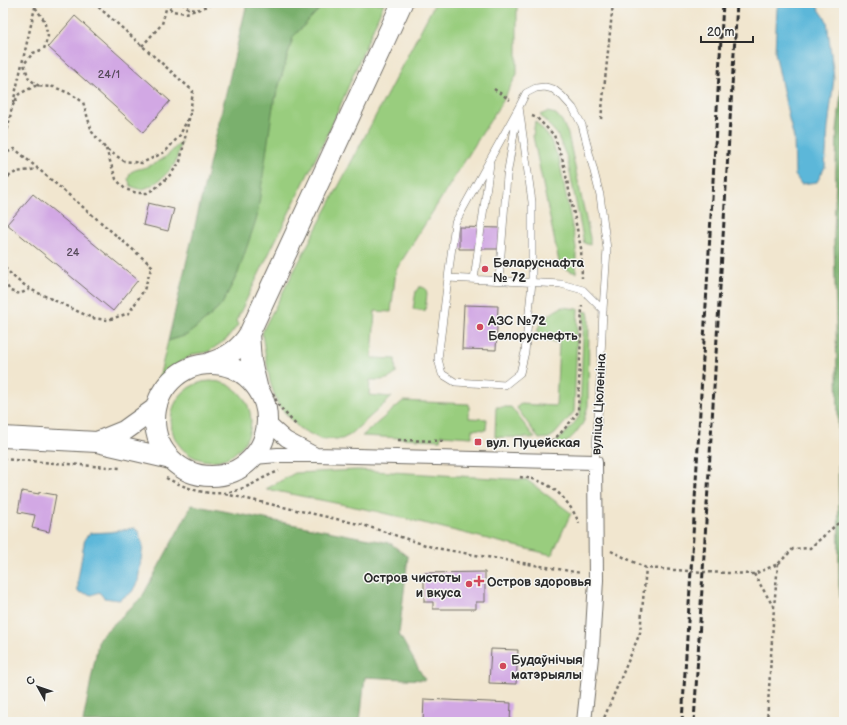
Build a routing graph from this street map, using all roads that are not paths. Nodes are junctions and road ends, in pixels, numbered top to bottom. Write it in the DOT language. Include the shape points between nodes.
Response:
graph roads {
  1 [pos="402,3"];
  2 [pos="518,107"];
  3 [pos="491,158"];
  4 [pos="448,278"];
  5 [pos="474,279"];
  6 [pos="499,280"];
  7 [pos="532,282"];
  8 [pos="603,310"];
  9 [pos="249,334"];
  10 [pos="202,358"];
  11 [pos="265,388"];
  12 [pos="153,399"];
  13 [pos="268,423"];
  14 [pos="3,437"];
  15 [pos="97,442"];
  16 [pos="316,455"];
  17 [pos="254,457"];
  18 [pos="595,462"];
  19 [pos="168,468"];
  20 [pos="584,722"];
  1 -- 9 [label="main road"];
  2 -- 3 [label="lane"];
  2 -- 6 [label="lane" via="507,176"];
  2 -- 7 [label="lane" via="532,202"];
  2 -- 8 [label="lane, вуліца Цюленіна" via="526,93 545,87 562,96 573,108 582,125 600,195 607,248"];
  3 -- 4 [label="lane" via="456,223"];
  3 -- 5 [label="lane"];
  4 -- 5 [label="lane"];
  4 -- 7 [label="lane" via="438,358 442,374 455,382 505,385 520,373 525,352"];
  5 -- 6 [label="lane"];
  6 -- 7 [label="lane"];
  7 -- 8 [label="lane" via="561,284 583,290"];
  8 -- 18 [label="lane, вуліца Цюленіна"];
  9 -- 10 [label="main road" via="232,353 222,358"];
  9 -- 11 [label="main road" via="251,361"];
  10 -- 11 [label="main road" via="228,365"];
  10 -- 12 [label="main road" via="175,376"];
  11 -- 13 [label="main road" via="262,394 268,413"];
  12 -- 15 [label="main road" via="124,431"];
  12 -- 19 [label="main road" via="156,432"];
  13 -- 16 [label="street, вуліца Цюленіна" via="286,439"];
  13 -- 17 [label="main road" via="264,441"];
  14 -- 15 [label="main road"];
  15 -- 19 [label="main road"];
  16 -- 17 [label="street, вуліца Цюленіна"];
  16 -- 18 [label="street, вуліца Цюленіна"];
  17 -- 19 [label="main road" via="239,469 222,475 203,476 186,470"];
  18 -- 20 [label="street" via="596,580"];
}
